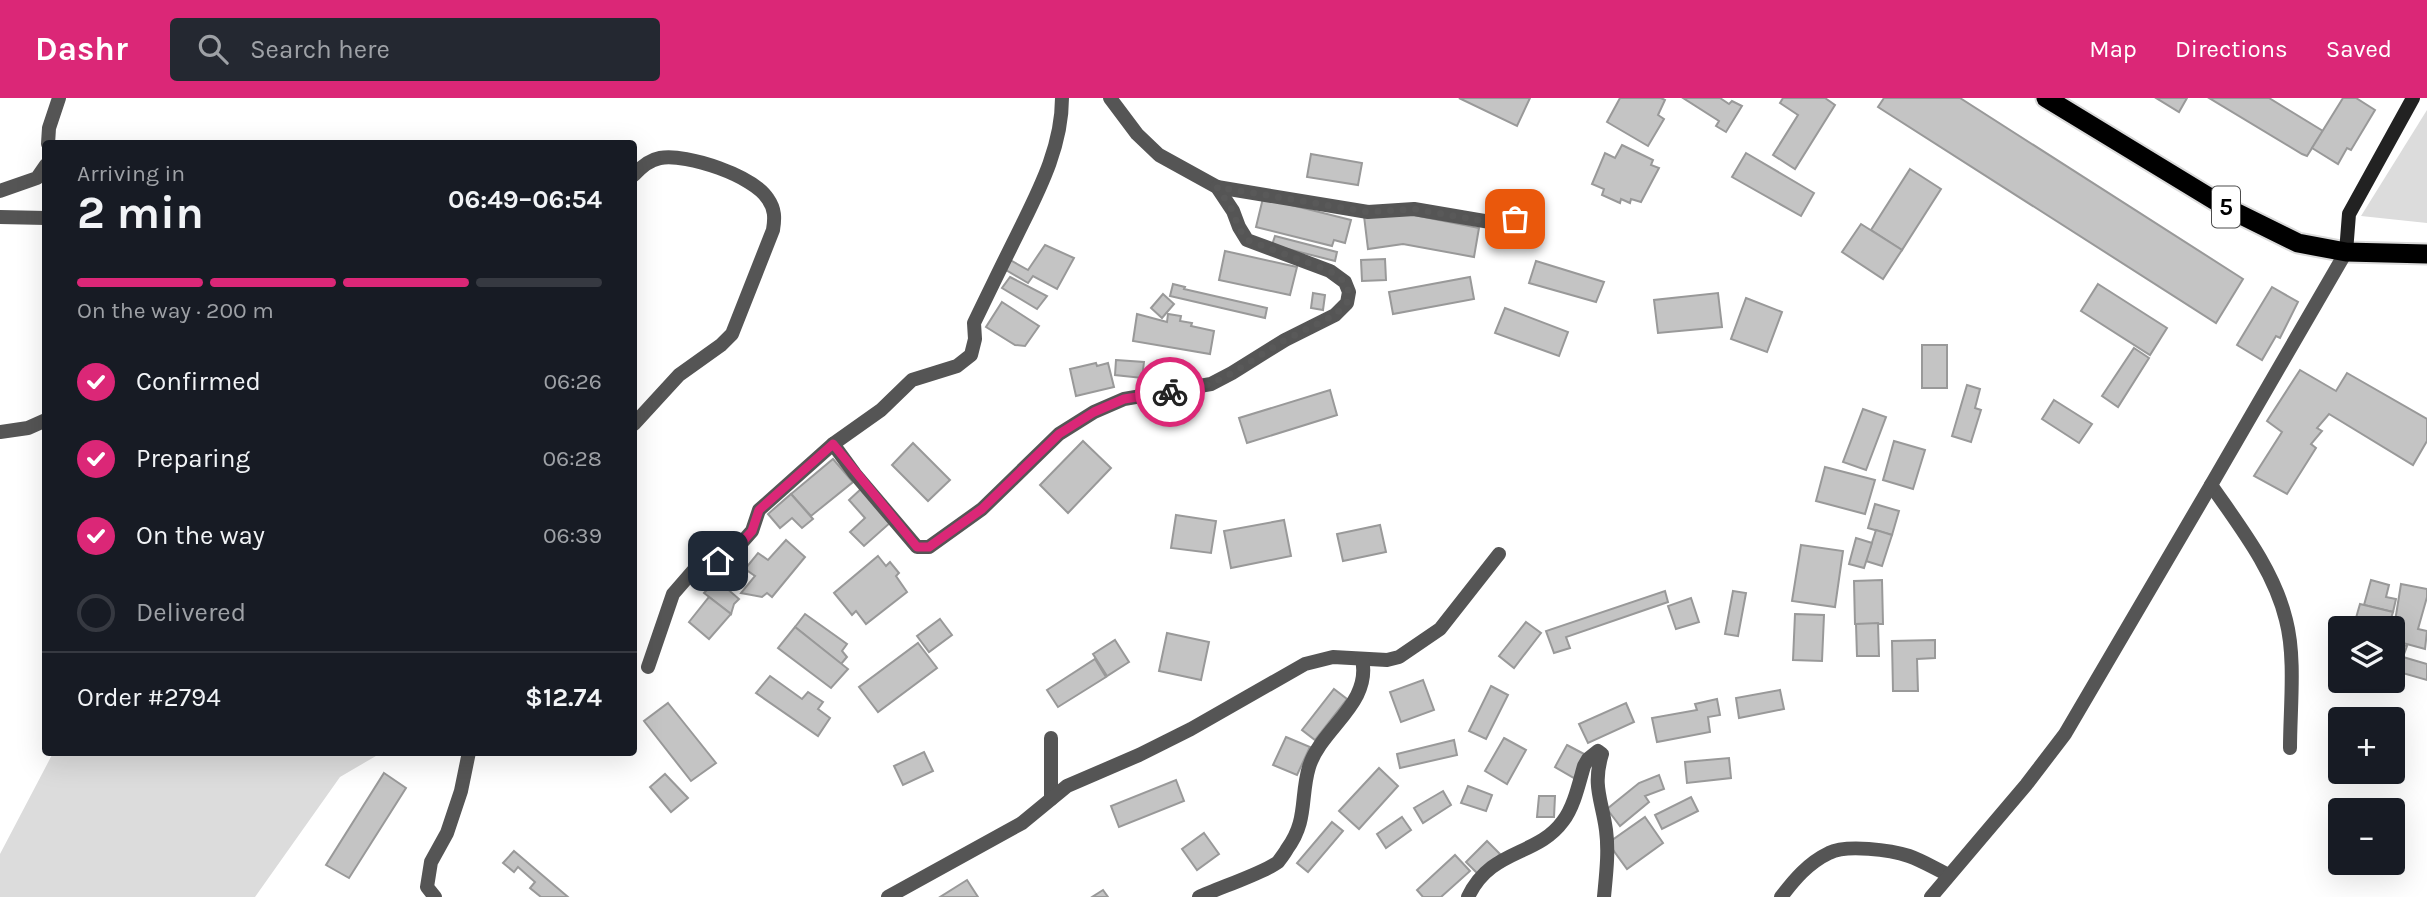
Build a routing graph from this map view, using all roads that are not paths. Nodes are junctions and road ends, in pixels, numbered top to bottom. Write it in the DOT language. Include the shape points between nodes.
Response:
graph roads {
  1 [pos="59,98"];
  2 [pos="1062,98"];
  3 [pos="1110,98"];
  4 [pos="2046,98"];
  5 [pos="2413,98"];
  6 [pos="48,140"];
  7 [pos="42,171"];
  8 [pos="637,172"];
  9 [pos="1217,187"];
  10 [pos="0,191"];
  11 [pos="1534,216"];
  12 [pos="0,217"];
  13 [pos="42,218"];
  14 [pos="2346,251"];
  15 [pos="2427,254"];
  16 [pos="637,421"];
  17 [pos="42,422"];
  18 [pos="0,432"];
  19 [pos="833,444"];
  20 [pos="2211,485"];
  21 [pos="1499,554"];
  22 [pos="1362,659"];
  23 [pos="648,667"];
  24 [pos="1051,738"];
  25 [pos="2290,748"];
  26 [pos="468,756"];
  27 [pos="1051,799"];
  28 [pos="1949,875"];
  29 [pos="435,897"];
  30 [pos="888,897"];
  31 [pos="1199,897"];
  32 [pos="1468,897"];
  33 [pos="1604,897"];
  34 [pos="1781,897"];
  35 [pos="1931,897"];
  1 -- 6 [label="street"];
  2 -- 19 [label="street" via="1056,145 1042,184 974,323 971,355 957,366 912,380 881,410"];
  3 -- 9 [label="street" via="1159,155"];
  4 -- 14 [label="highway, 5" via="2227,208 2298,243"];
  5 -- 14 [label="main road" via="2349,214"];
  7 -- 10 [label="street" via="37,178"];
  8 -- 16 [label="street" via="661,158 699,162 758,187 775,216 732,334 679,375"];
  9 -- 11 [label="street" via="1368,212 1414,209 1496,223"];
  9 -- 19 [label="street" via="1247,240 1330,271 1345,282 1347,303 1335,315 1211,384 1124,399 1094,412 1059,434 982,509 929,547 917,547"];
  12 -- 13 [label="street"];
  14 -- 15 [label="highway, 5"];
  14 -- 20 [label="street"];
  17 -- 18 [label="street"];
  19 -- 23 [label="street" via="759,510 752,531 736,549 693,571 673,594"];
  20 -- 25 [label="street" via="2272,579 2286,620"];
  20 -- 28 [label="street" via="2065,734"];
  21 -- 22 [label="street" via="1440,629 1399,657"];
  22 -- 27 [label="street" via="1333,657 1305,664 1180,734 1067,786"];
  22 -- 31 [label="street" via="1365,670 1357,698 1309,765 1298,834 1278,862"];
  24 -- 27 [label="street"];
  26 -- 29 [label="street" via="447,833 431,862 427,887"];
  27 -- 30 [label="street" via="1023,823"];
  28 -- 34 [label="street" via="1908,855 1850,848 1831,851 1814,862"];
  28 -- 35 [label="street"];
  32 -- 33 [label="street" via="1482,875 1505,856 1537,843 1565,820 1587,759 1598,751 1602,754 1596,786 1606,831"];
}
